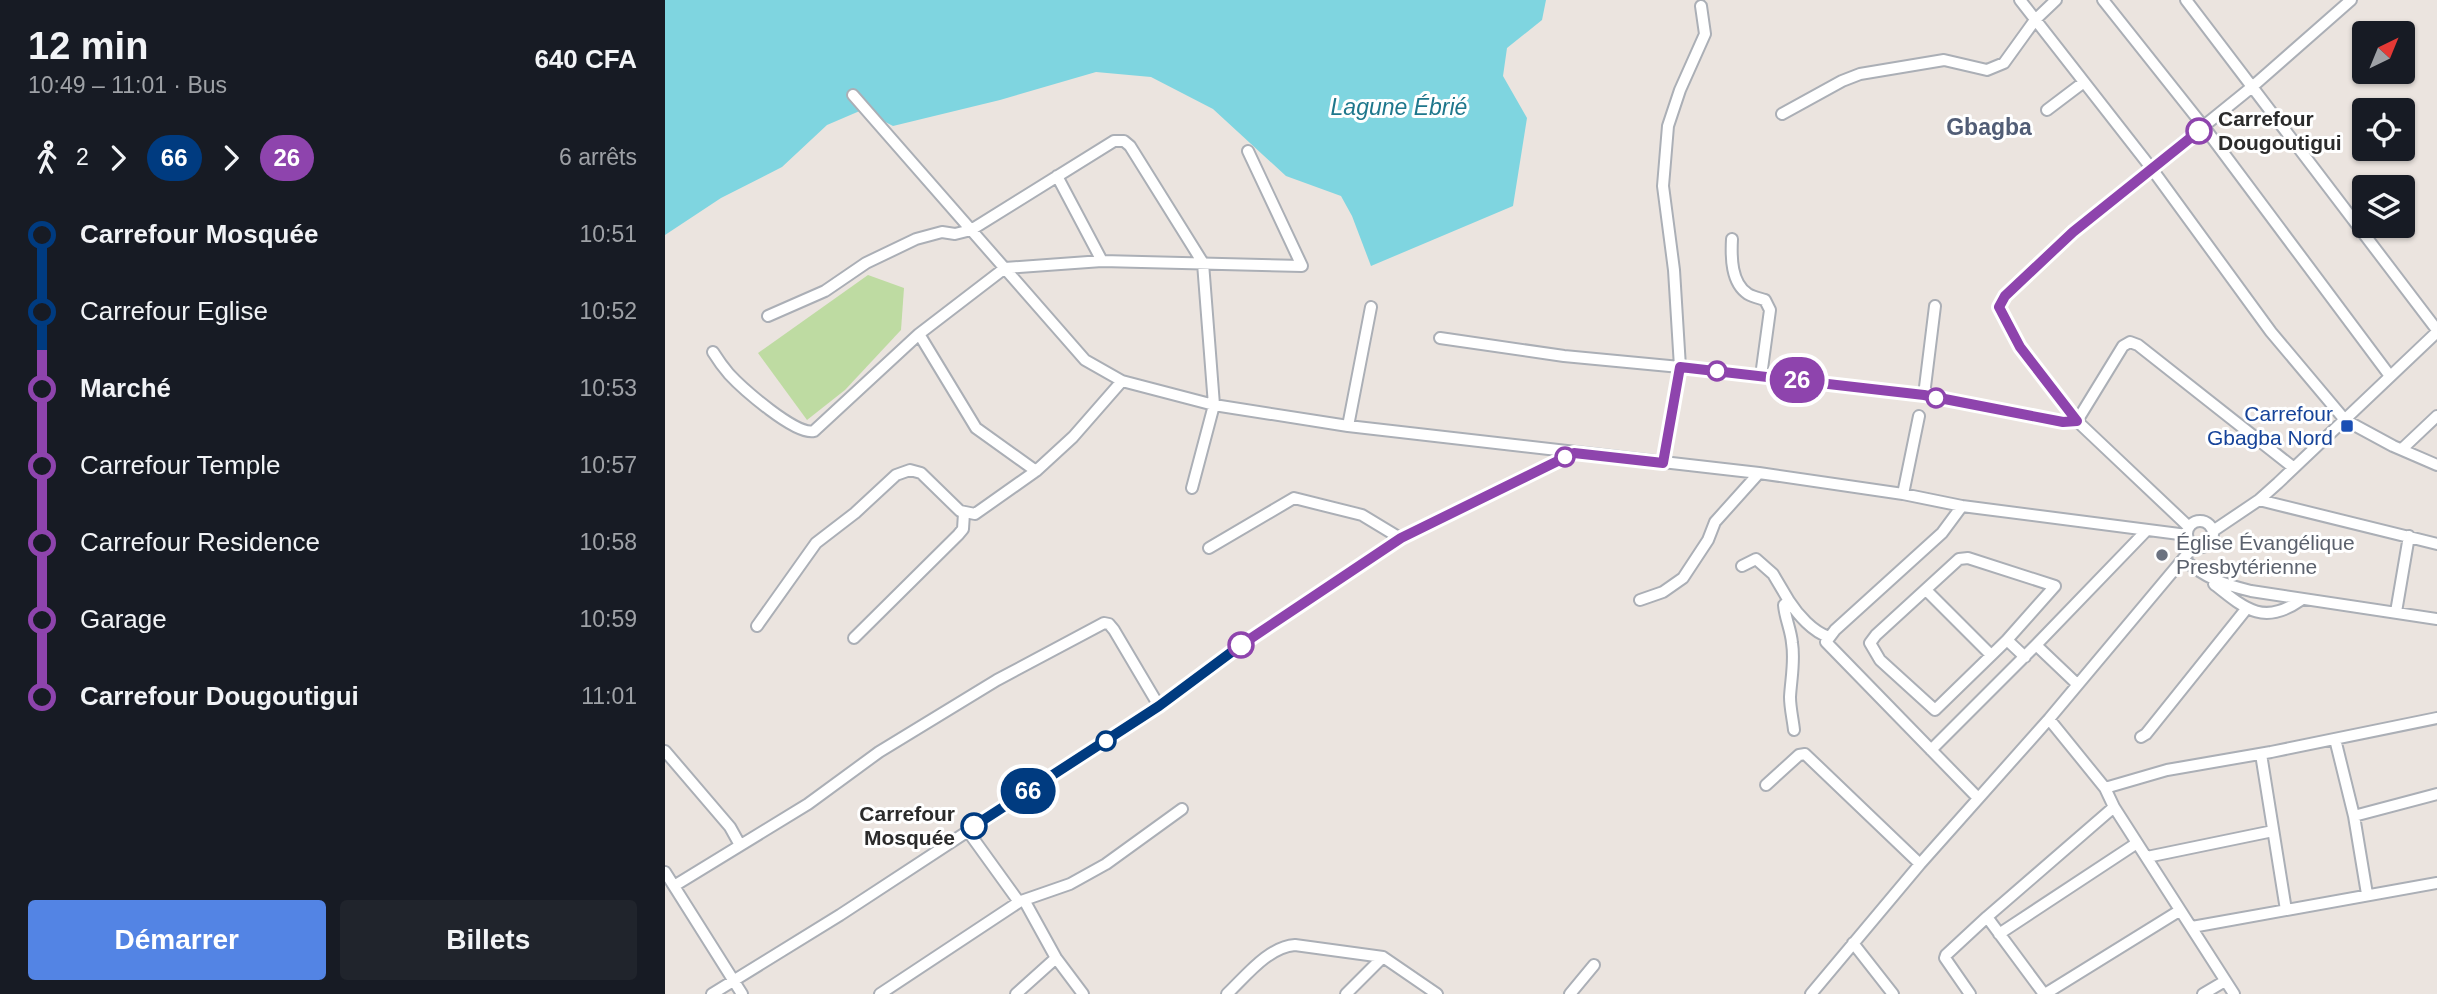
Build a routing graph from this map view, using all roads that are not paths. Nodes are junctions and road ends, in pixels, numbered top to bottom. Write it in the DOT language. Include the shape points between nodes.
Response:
graph roads {
  1 [pos="2020,0"];
  2 [pos="2056,0"];
  3 [pos="2103,0"];
  4 [pos="2186,0"];
  5 [pos="2351,0"];
  6 [pos="1701,6"];
  7 [pos="2035,20"];
  8 [pos="2084,82"];
  9 [pos="2252,87"];
  10 [pos="853,95"];
  11 [pos="2047,110"];
  12 [pos="1782,114"];
  13 [pos="2204,127"];
  14 [pos="1248,151"];
  15 [pos="2152,169"];
  16 [pos="1057,176"];
  17 [pos="971,230"];
  18 [pos="1732,239"];
  19 [pos="1102,261"];
  20 [pos="1203,263"];
  21 [pos="1005,268"];
  22 [pos="1935,306"];
  23 [pos="1371,307"];
  24 [pos="768,316"];
  25 [pos="2437,331"];
  26 [pos="919,334"];
  27 [pos="1440,338"];
  28 [pos="713,352"];
  29 [pos="1680,367"];
  30 [pos="1761,376"];
  31 [pos="2390,376"];
  32 [pos="1122,381"];
  33 [pos="1924,395"];
  34 [pos="1214,405"];
  35 [pos="1919,416"];
  36 [pos="2437,416"];
  37 [pos="2345,420"];
  38 [pos="2077,421"];
  39 [pos="1348,426"];
  40 [pos="2402,449"];
  41 [pos="1574,453"];
  42 [pos="1663,463"];
  43 [pos="2437,465"];
  44 [pos="2294,468"];
  45 [pos="1036,471"];
  46 [pos="1759,473"];
  47 [pos="1192,488"];
  48 [pos="1903,494"];
  49 [pos="2259,499"];
  50 [pos="1962,506"];
  51 [pos="964,513"];
  52 [pos="2147,530"];
  53 [pos="2188,531"];
  54 [pos="2213,531"];
  55 [pos="2409,536"];
  56 [pos="1401,538"];
  57 [pos="2437,544"];
  58 [pos="2194,546"];
  59 [pos="1209,548"];
  60 [pos="2183,559"];
  61 [pos="1742,566"];
  62 [pos="2204,576"];
  63 [pos="1926,590"];
  64 [pos="1640,600"];
  65 [pos="2301,600"];
  66 [pos="1789,601"];
  67 [pos="2247,608"];
  68 [pos="2396,612"];
  69 [pos="2437,620"];
  70 [pos="757,625"];
  71 [pos="1829,637"];
  72 [pos="854,638"];
  73 [pos="2007,640"];
  74 [pos="2036,645"];
  75 [pos="1991,656"];
  76 [pos="2025,657"];
  77 [pos="2077,684"];
  78 [pos="1159,706"];
  79 [pos="2437,718"];
  80 [pos="2049,719"];
  81 [pos="1794,730"];
  82 [pos="2141,737"];
  83 [pos="2335,739"];
  84 [pos="1931,750"];
  85 [pos="665,751"];
  86 [pos="2261,754"];
  87 [pos="1766,785"];
  88 [pos="2105,788"];
  89 [pos="2437,794"];
  90 [pos="1978,798"];
  91 [pos="2114,807"];
  92 [pos="1182,809"];
  93 [pos="2354,816"];
  94 [pos="967,830"];
  95 [pos="2273,831"];
  96 [pos="2137,844"];
  97 [pos="740,845"];
  98 [pos="2147,857"];
  99 [pos="1920,864"];
  100 [pos="665,872"];
  101 [pos="674,886"];
  102 [pos="2437,886"];
  103 [pos="2367,894"];
  104 [pos="1021,901"];
  105 [pos="2286,910"];
  106 [pos="2179,911"];
  107 [pos="1987,917"];
  108 [pos="2192,927"];
  109 [pos="1999,933"];
  110 [pos="1853,943"];
  111 [pos="1383,957"];
  112 [pos="1056,958"];
  113 [pos="1594,965"];
  114 [pos="734,980"];
  115 [pos="2225,981"];
  116 [pos="712,994"];
  117 [pos="742,994"];
  118 [pos="880,994"];
  119 [pos="1016,994"];
  120 [pos="1083,994"];
  121 [pos="1227,994"];
  122 [pos="1346,994"];
  123 [pos="1437,994"];
  124 [pos="1570,994"];
  125 [pos="1811,994"];
  126 [pos="1893,994"];
  127 [pos="1970,994"];
  128 [pos="2045,994"];
  129 [pos="2203,994"];
  130 [pos="2234,994"];
  1 -- 7 [label="street"];
  2 -- 7 [label="street"];
  3 -- 13 [label="street"];
  4 -- 9 [label="street"];
  5 -- 9 [label="street"];
  6 -- 29 [label="street" via="1705,34 1668,126 1663,186"];
  7 -- 8 [label="street"];
  7 -- 12 [label="street" via="1999,66 1987,70 1944,60 1860,74"];
  8 -- 11 [label="street"];
  8 -- 15 [label="street"];
  9 -- 13 [label="street"];
  9 -- 25 [label="street"];
  10 -- 17 [label="street"];
  13 -- 15 [label="street"];
  13 -- 31 [label="street"];
  14 -- 20 [label="street" via="1302,266"];
  15 -- 37 [label="street" via="2271,332"];
  15 -- 38 [label="street" via="2073,232 1999,307 2020,347"];
  16 -- 17 [label="street"];
  16 -- 19 [label="street"];
  16 -- 20 [label="street" via="1114,141 1124,141"];
  17 -- 21 [label="street"];
  17 -- 24 [label="street" via="916,239 866,262 825,291"];
  18 -- 30 [label="street" via="1732,268 1741,287 1765,300 1770,310"];
  19 -- 20 [label="street"];
  19 -- 21 [label="street"];
  20 -- 34 [label="street"];
  21 -- 26 [label="street"];
  21 -- 32 [label="street" via="1085,360"];
  22 -- 33 [label="street"];
  23 -- 39 [label="street"];
  25 -- 31 [label="street"];
  26 -- 28 [label="street" via="808,433 744,389"];
  26 -- 45 [label="street" via="976,428"];
  27 -- 29 [label="street"];
  29 -- 30 [label="street"];
  29 -- 42 [label="street"];
  30 -- 33 [label="street"];
  31 -- 37 [label="street"];
  32 -- 34 [label="street"];
  32 -- 45 [label="street"];
  33 -- 38 [label="street"];
  34 -- 39 [label="street"];
  34 -- 47 [label="street"];
  35 -- 48 [label="street"];
  36 -- 40 [label="street"];
  37 -- 40 [label="street"];
  37 -- 44 [label="street"];
  38 -- 44 [label="street" via="2123,346 2130,342"];
  38 -- 53 [label="street"];
  39 -- 41 [label="street"];
  40 -- 43 [label="street"];
  41 -- 42 [label="street"];
  41 -- 56 [label="street"];
  42 -- 46 [label="street"];
  44 -- 49 [label="street"];
  45 -- 51 [label="street" via="981,511"];
  46 -- 48 [label="street"];
  46 -- 64 [label="street" via="1715,522 1683,579"];
  48 -- 50 [label="street"];
  49 -- 54 [label="street"];
  49 -- 55 [label="street"];
  50 -- 52 [label="street"];
  50 -- 71 [label="street" via="1942,533"];
  51 -- 70 [label="street" via="921,473 910,470 895,475 816,543"];
  51 -- 72 [label="street" via="958,535"];
  52 -- 53 [label="street"];
  52 -- 74 [label="street"];
  53 -- 54 [label="street" via="2200,521"];
  53 -- 58 [label="street"];
  54 -- 58 [label="street" via="2210,543"];
  55 -- 57 [label="street"];
  55 -- 68 [label="street"];
  56 -- 59 [label="street" via="1362,515 1294,498"];
  56 -- 78 [label="street"];
  58 -- 60 [label="street"];
  60 -- 62 [label="street"];
  60 -- 77 [label="street"];
  61 -- 66 [label="street" via="1756,559 1773,574"];
  62 -- 65 [label="street"];
  62 -- 67 [label="street"];
  63 -- 73 [label="street" via="1959,559 1968,558 2055,586"];
  63 -- 75 [label="street"];
  63 -- 75 [label="street" via="1870,643 1880,660 1935,710"];
  65 -- 67 [label="street" via="2274,614"];
  65 -- 68 [label="street"];
  66 -- 71 [label="street" via="1821,635"];
  66 -- 81 [label="street" via="1784,605 1793,644 1790,699"];
  67 -- 82 [label="street"];
  68 -- 69 [label="street"];
  71 -- 84 [label="street" via="1829,646"];
  73 -- 75 [label="street"];
  73 -- 76 [label="street"];
  74 -- 76 [label="street"];
  74 -- 77 [label="street"];
  76 -- 84 [label="street"];
  77 -- 80 [label="street"];
  78 -- 94 [label="street"];
  78 -- 97 [label="street" via="1114,630 1104,623 997,680"];
  79 -- 83 [label="street"];
  80 -- 88 [label="street"];
  80 -- 90 [label="street"];
  83 -- 86 [label="street"];
  83 -- 93 [label="street"];
  84 -- 90 [label="street"];
  85 -- 97 [label="street"];
  86 -- 88 [label="street" via="2167,770"];
  86 -- 95 [label="street"];
  87 -- 99 [label="street" via="1805,754"];
  88 -- 91 [label="street"];
  89 -- 93 [label="street"];
  90 -- 99 [label="street"];
  91 -- 96 [label="street"];
  91 -- 107 [label="street"];
  92 -- 104 [label="street" via="1106,864 1070,884"];
  93 -- 103 [label="street"];
  94 -- 104 [label="street"];
  94 -- 114 [label="street"];
  95 -- 98 [label="street"];
  95 -- 105 [label="street"];
  96 -- 98 [label="street"];
  96 -- 109 [label="street"];
  97 -- 101 [label="street"];
  98 -- 106 [label="street"];
  99 -- 110 [label="street"];
  100 -- 101 [label="street"];
  101 -- 114 [label="street"];
  102 -- 103 [label="street"];
  103 -- 105 [label="street"];
  104 -- 112 [label="street"];
  104 -- 118 [label="street"];
  105 -- 108 [label="street"];
  106 -- 108 [label="street"];
  106 -- 128 [label="street"];
  107 -- 109 [label="street"];
  107 -- 127 [label="street" via="1945,958"];
  108 -- 115 [label="street"];
  109 -- 128 [label="street"];
  110 -- 125 [label="street"];
  110 -- 126 [label="street"];
  111 -- 121 [label="street" via="1286,946 1274,951"];
  111 -- 122 [label="street"];
  111 -- 123 [label="street"];
  112 -- 119 [label="street"];
  112 -- 120 [label="street"];
  113 -- 124 [label="street"];
  114 -- 116 [label="street"];
  114 -- 117 [label="street"];
  115 -- 129 [label="street"];
  115 -- 130 [label="street"];
}
